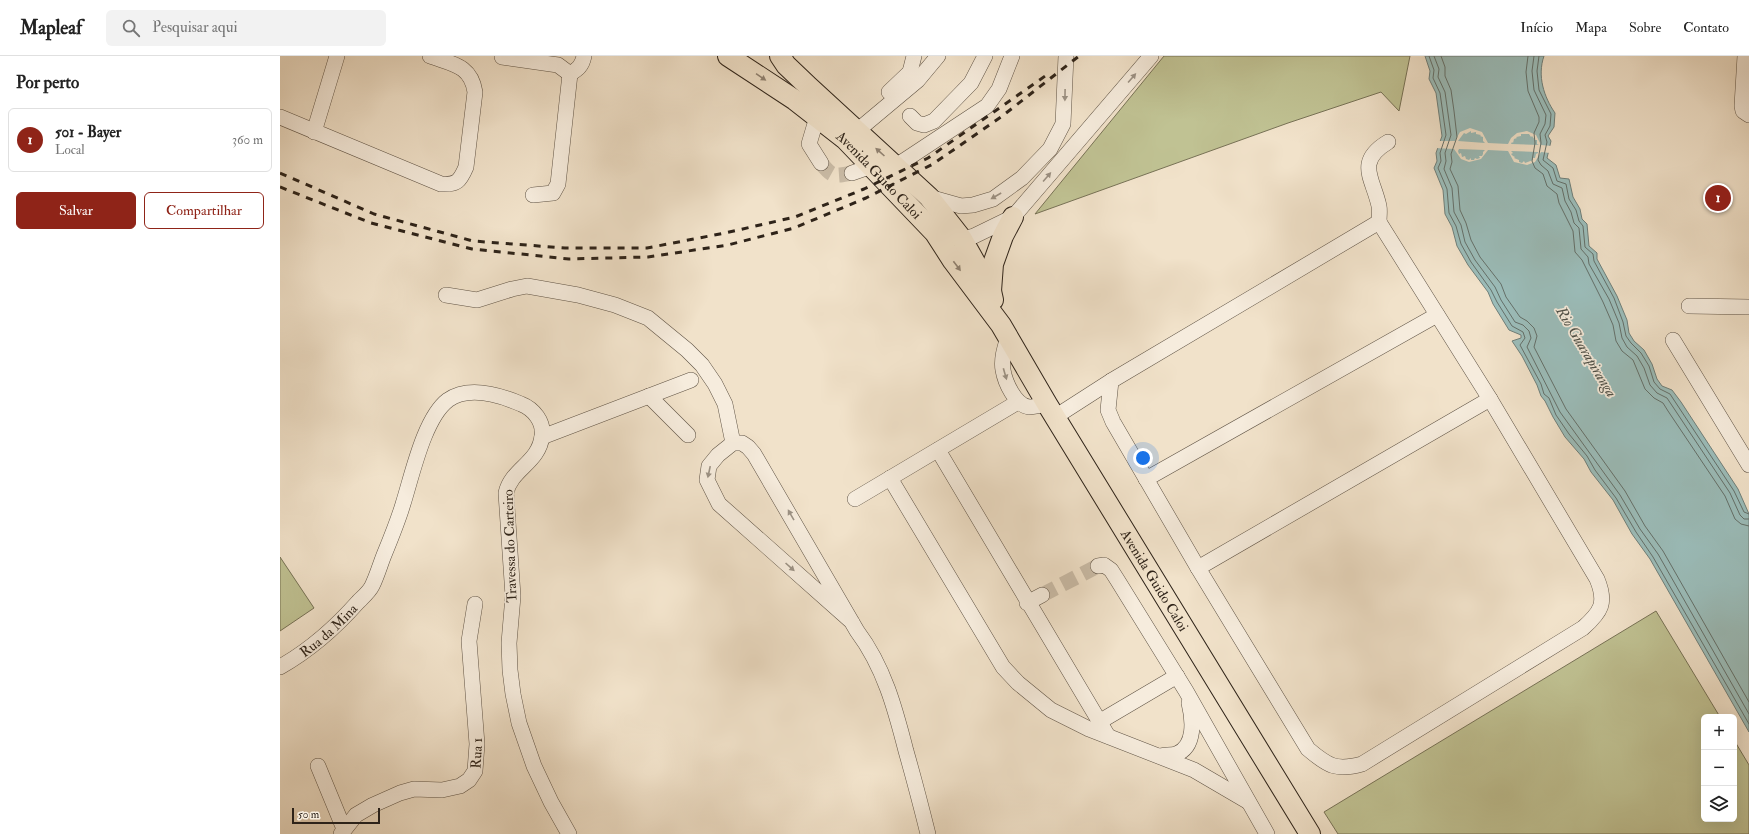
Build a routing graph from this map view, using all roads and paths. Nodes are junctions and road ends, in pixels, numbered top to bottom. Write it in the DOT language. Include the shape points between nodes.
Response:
graph roads {
  1 [pos="337,56"];
  2 [pos="430,56"];
  3 [pos="584,56"];
  4 [pos="728,56"];
  5 [pos="780,56"];
  6 [pos="914,56"];
  7 [pos="938,56"];
  8 [pos="984,56"];
  9 [pos="1012,56"];
  10 [pos="1066,56"];
  11 [pos="1150,56"];
  12 [pos="1745,56"];
  13 [pos="502,57"];
  14 [pos="562,65"];
  15 [pos="914,76"];
  16 [pos="1749,115"];
  17 [pos="910,116"];
  18 [pos="280,117"];
  19 [pos="817,117"];
  20 [pos="854,128"];
  21 [pos="314,132"];
  22 [pos="1388,142"];
  23 [pos="821,163"];
  24 [pos="872,166"];
  25 [pos="896,166"];
  26 [pos="852,173"];
  27 [pos="533,195"];
  28 [pos="929,197"];
  29 [pos="1012,217"];
  30 [pos="1379,222"];
  31 [pos="935,233"];
  32 [pos="962,239"];
  33 [pos="991,291"];
  34 [pos="446,295"];
  35 [pos="1689,306"];
  36 [pos="1749,307"];
  37 [pos="1437,315"];
  38 [pos="1005,331"];
  39 [pos="1673,340"];
  40 [pos="691,380"];
  41 [pos="1111,381"];
  42 [pos="649,396"];
  43 [pos="1490,399"];
  44 [pos="1018,402"];
  45 [pos="1051,411"];
  46 [pos="688,435"];
  47 [pos="542,437"];
  48 [pos="733,443"];
  49 [pos="938,450"];
  50 [pos="1749,465"];
  51 [pos="890,478"];
  52 [pos="1146,479"];
  53 [pos="855,499"];
  54 [pos="1098,566"];
  55 [pos="1198,568"];
  56 [pos="1042,595"];
  57 [pos="1027,603"];
  58 [pos="474,604"];
  59 [pos="852,622"];
  60 [pos="280,667"];
  61 [pos="1177,676"];
  62 [pos="1186,691"];
  63 [pos="1099,722"];
  64 [pos="1108,736"];
  65 [pos="1160,756"];
  66 [pos="318,766"];
  67 [pos="1247,801"];
  68 [pos="342,832"];
  69 [pos="569,834"];
  70 [pos="928,834"];
  71 [pos="1267,834"];
  72 [pos="1310,834"];
  1 -- 21 [label="street"];
  2 -- 21 [label="street" via="462,67 474,83 466,168 456,183 441,184"];
  3 -- 14 [label="street" via="583,63 578,68"];
  4 -- 19 [label="main road, Avenida Guido Caloi, one-way"];
  5 -- 20 [label="main road, Avenida Guido Caloi" via="786,65"];
  6 -- 15 [label="street"];
  7 -- 15 [label="street"];
  8 -- 17 [label="street" via="971,83 934,121 924,125 917,123"];
  9 -- 25 [label="street" via="999,89 987,106"];
  10 -- 28 [label="street, one-way" via="1063,124 1050,149 1022,178 993,199 974,205 961,206"];
  29 -- 11 [label="street, one-way"];
  12 -- 16 [label="street" via="1742,106 1743,112"];
  13 -- 14 [label="street"];
  14 -- 27 [label="street" via="558,184 553,193"];
  15 -- 20 [label="street"];
  18 -- 21 [label="street"];
  19 -- 23 [label="street" via="809,144"];
  19 -- 24 [label="main road, Avenida Guido Caloi" via="845,139"];
  25 -- 20 [label="main road, Avenida Guido Caloi, one-way"];
  22 -- 30 [label="street" via="1374,152 1369,163 1371,183 1380,207"];
  24 -- 26 [label="street"];
  24 -- 31 [label="main road, Avenida Guido Caloi"];
  25 -- 28 [label="main road, Avenida Guido Caloi"];
  28 -- 32 [label="main road, Avenida Guido Caloi"];
  29 -- 32 [label="street" via="974,236"];
  29 -- 33 [label="main road" via="993,264"];
  30 -- 37 [label="street"];
  30 -- 41 [label="street"];
  31 -- 32 [label="main road"];
  31 -- 38 [label="main road, Avenida Guido Caloi, one-way"];
  32 -- 33 [label="main road, Avenida Guido Caloi"];
  33 -- 38 [label="main road, Avenida Guido Caloi"];
  34 -- 48 [label="street" via="477,300 527,286 578,295 648,318 688,350 715,384 725,404"];
  35 -- 36 [label="street"];
  37 -- 43 [label="street"];
  37 -- 52 [label="street"];
  38 -- 44 [label="street, one-way" via="1002,370"];
  38 -- 45 [label="main road, Avenida Guido Caloi"];
  39 -- 50 [label="street"];
  40 -- 42 [label="street"];
  41 -- 45 [label="street"];
  41 -- 52 [label="street" via="1108,410"];
  42 -- 46 [label="street"];
  42 -- 47 [label="street"];
  43 -- 55 [label="street"];
  43 -- 55 [label="street" via="1598,579 1603,592 1602,605 1595,617 1583,628 1362,764 1347,768 1335,766 1324,762 1308,749"];
  44 -- 45 [label="street"];
  44 -- 49 [label="street"];
  45 -- 72 [label="main road, Avenida Guido Caloi"];
  47 -- 60 [label="street, Rua da Mina" via="539,418 523,405 500,395 463,394 449,400 438,411 429,427 403,505 371,587 347,615 322,638 304,653"];
  47 -- 69 [label="street, Travessa do Carteiro" via="530,461 508,483 506,494 513,596 509,643 510,670 519,723 534,766"];
  59 -- 48 [label="street, one-way" via="754,454 748,446"];
  48 -- 59 [label="street, one-way" via="718,454 710,466 707,480 719,504"];
  49 -- 51 [label="street"];
  49 -- 57 [label="street"];
  51 -- 53 [label="street"];
  51 -- 64 [label="street" via="1003,667 1051,710 1089,730"];
  52 -- 55 [label="street"];
  54 -- 61 [label="street" via="1104,565 1111,570"];
  56 -- 57 [label="street"];
  57 -- 63 [label="street"];
  58 -- 68 [label="street, Rua 1" via="469,641 477,744 475,771 469,780 460,786 442,790 414,789 386,799 356,815"];
  59 -- 70 [label="street" via="883,673 894,702"];
  61 -- 62 [label="street"];
  61 -- 63 [label="street"];
  62 -- 65 [label="street" via="1192,716 1192,732 1187,745 1177,753"];
  62 -- 67 [label="street"];
  63 -- 64 [label="street"];
  64 -- 65 [label="street"];
  65 -- 67 [label="street" via="1194,770"];
  66 -- 68 [label="street"];
  67 -- 71 [label="street"];
}
